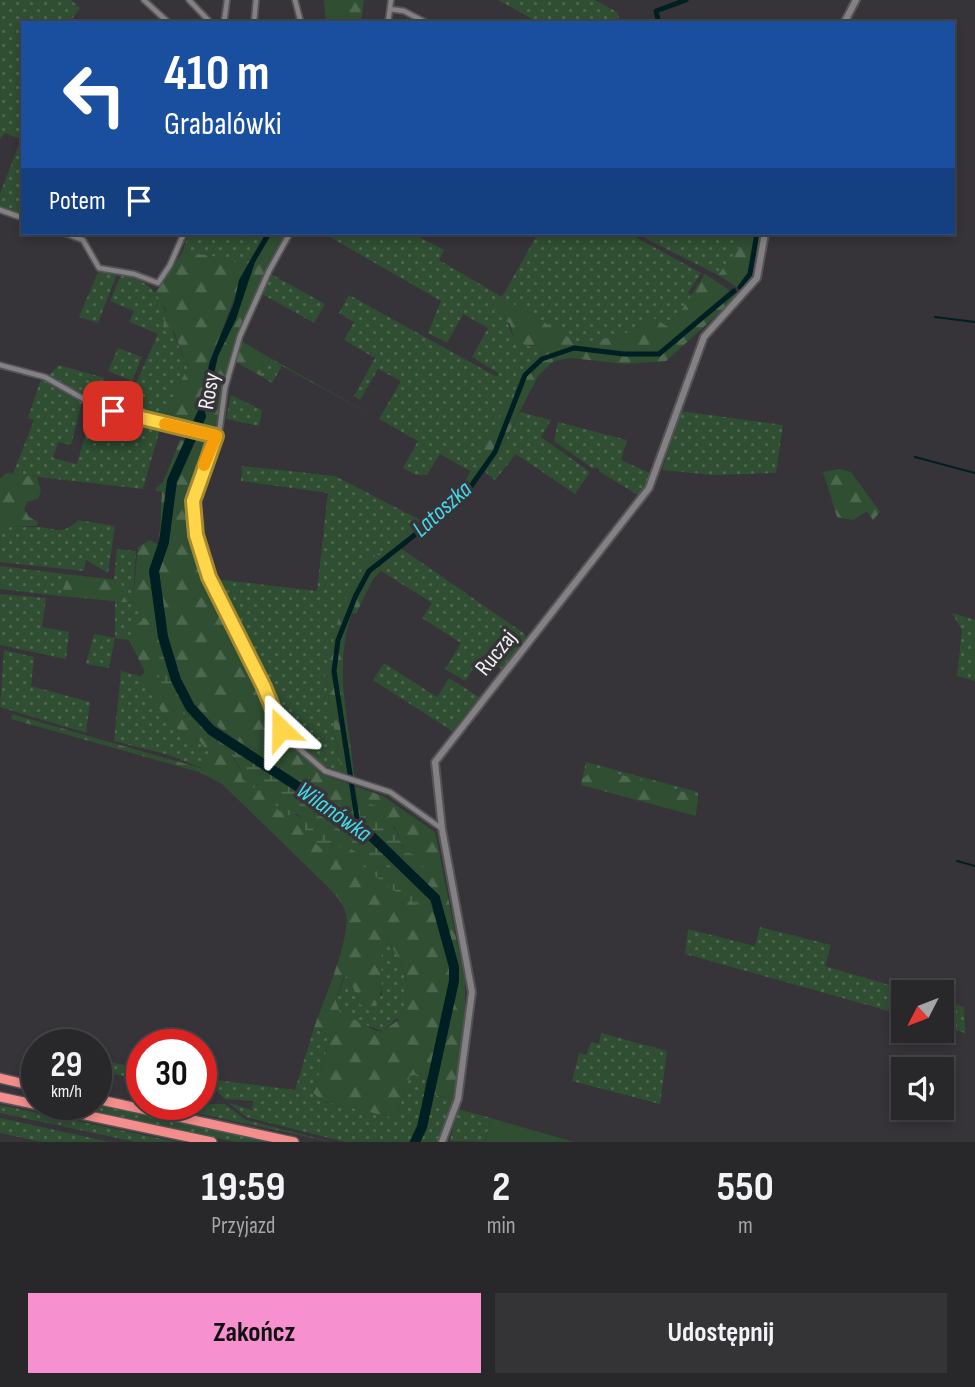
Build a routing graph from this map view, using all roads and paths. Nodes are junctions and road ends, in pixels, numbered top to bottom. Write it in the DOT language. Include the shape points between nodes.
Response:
graph roads {
  1 [pos="144,0"];
  2 [pos="189,0"];
  3 [pos="227,0"];
  4 [pos="256,0"];
  5 [pos="295,0"];
  6 [pos="391,0"];
  7 [pos="856,0"];
  8 [pos="390,9"];
  9 [pos="167,21"];
  10 [pos="210,21"];
  11 [pos="224,21"];
  12 [pos="254,21"];
  13 [pos="300,21"];
  14 [pos="388,21"];
  15 [pos="423,21"];
  16 [pos="845,21"];
  17 [pos="0,210"];
  18 [pos="21,217"];
  19 [pos="69,235"];
  20 [pos="183,235"];
  21 [pos="289,235"];
  22 [pos="765,235"];
  23 [pos="0,365"];
  24 [pos="216,436"];
  25 [pos="442,829"];
  26 [pos="0,1078"];
  27 [pos="21,1083"];
  28 [pos="0,1097"];
  29 [pos="112,1103"];
  30 [pos="212,1142"];
  31 [pos="294,1142"];
  32 [pos="444,1142"];
  1 -- 9 [label="street"];
  2 -- 10 [label="street"];
  3 -- 11 [label="street"];
  4 -- 12 [label="street"];
  5 -- 13 [label="street"];
  6 -- 8 [label="street"];
  7 -- 16 [label="street"];
  8 -- 14 [label="street"];
  8 -- 15 [label="street"];
  17 -- 18 [label="street"];
  19 -- 20 [label="street" via="83,240 99,268 158,283"];
  21 -- 24 [label="street, Rosy" via="240,336"];
  22 -- 25 [label="street, Ruczaj" via="757,278 704,337 649,488 437,757"];
  23 -- 24 [label="street" via="45,377 96,406"];
  24 -- 25 [label="street, Rosy" via="193,501 202,558 281,729 317,766 399,798"];
  25 -- 32 [label="street, Ruczaj" via="472,992 458,1099"];
  26 -- 27 [label="highway"];
  28 -- 30 [label="highway"];
  29 -- 31 [label="highway"];
}
